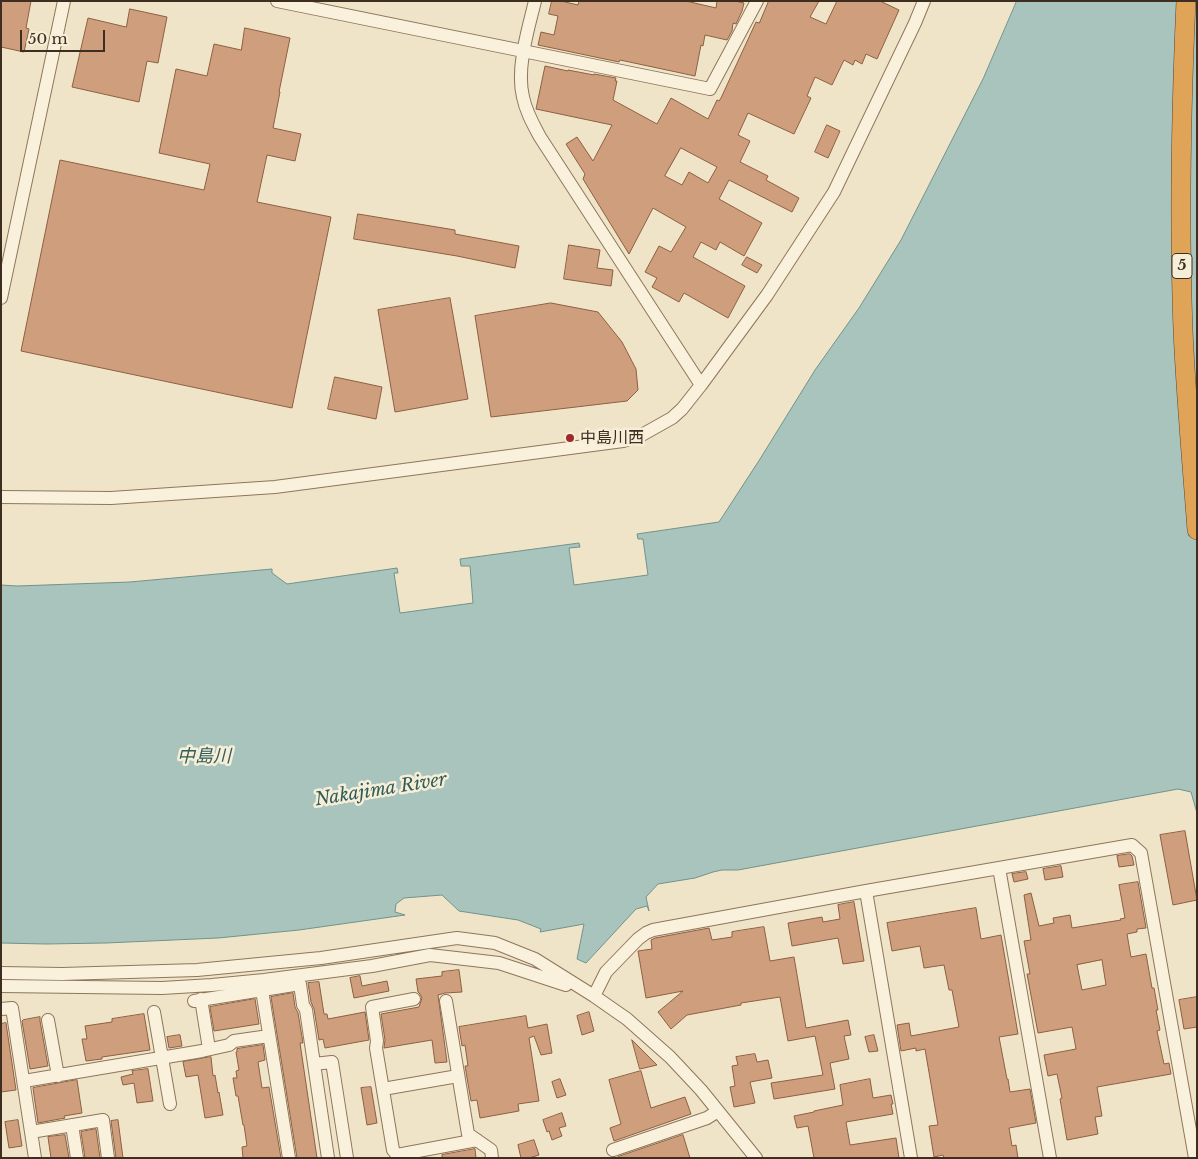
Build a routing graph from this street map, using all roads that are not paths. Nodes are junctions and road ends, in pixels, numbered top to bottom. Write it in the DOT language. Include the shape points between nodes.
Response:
graph roads {
  1 [pos="64,1"];
  2 [pos="277,1"];
  3 [pos="535,1"];
  4 [pos="757,1"];
  5 [pos="924,1"];
  6 [pos="1186,1"];
  7 [pos="300,4"];
  8 [pos="524,52"];
  9 [pos="1,298"];
  10 [pos="701,385"];
  11 [pos="1,497"];
  12 [pos="1197,530"];
  13 [pos="999,868"];
  14 [pos="866,891"];
  15 [pos="1,973"];
  16 [pos="1,986"];
  17 [pos="262,990"];
  18 [pos="594,996"];
  19 [pos="414,999"];
  20 [pos="446,1001"];
  21 [pos="1,1009"];
  22 [pos="154,1012"];
  23 [pos="48,1020"];
  24 [pos="269,1036"];
  25 [pos="209,1049"];
  26 [pos="163,1058"];
  27 [pos="314,1064"];
  28 [pos="58,1076"];
  29 [pos="458,1076"];
  30 [pos="24,1081"];
  31 [pos="384,1089"];
  32 [pos="170,1104"];
  33 [pos="718,1111"];
  34 [pos="72,1125"];
  35 [pos="31,1132"];
  36 [pos="477,1140"];
  37 [pos="613,1150"];
  38 [pos="412,1155"];
  39 [pos="35,1158"];
  40 [pos="77,1158"];
  41 [pos="108,1158"];
  42 [pos="290,1158"];
  43 [pos="328,1158"];
  44 [pos="347,1158"];
  45 [pos="492,1158"];
  46 [pos="756,1158"];
  47 [pos="911,1158"];
  48 [pos="1050,1158"];
  49 [pos="1195,1158"];
  1 -- 9 [label="street"];
  2 -- 7 [label="street"];
  3 -- 8 [label="street"];
  4 -- 8 [label="street" via="710,89"];
  5 -- 10 [label="street" via="834,192 767,295"];
  6 -- 12 [label="highway, 5" via="1181,214 1183,332"];
  7 -- 8 [label="street"];
  8 -- 10 [label="street" via="520,75 522,96 529,116"];
  10 -- 11 [label="street" via="672,418 640,436 623,441 275,487 111,498"];
  13 -- 14 [label="street"];
  13 -- 48 [label="street"];
  13 -- 49 [label="street" via="1132,845 1141,853"];
  14 -- 18 [label="street" via="653,930 638,939 606,972"];
  14 -- 47 [label="street"];
  15 -- 18 [label="street" via="197,970 321,958 457,938 495,943 535,959"];
  16 -- 18 [label="street" via="162,988 212,985 372,966 430,955 499,963"];
  17 -- 24 [label="street"];
  17 -- 25 [label="street" via="198,1000"];
  17 -- 27 [label="street" via="300,984"];
  18 -- 33 [label="street" via="670,1056"];
  19 -- 31 [label="street" via="372,1007"];
  20 -- 29 [label="street"];
  21 -- 30 [label="street" via="12,1008"];
  22 -- 26 [label="street"];
  23 -- 28 [label="street"];
  24 -- 25 [label="street" via="234,1041"];
  24 -- 42 [label="street"];
  25 -- 26 [label="street"];
  26 -- 28 [label="street"];
  26 -- 32 [label="street"];
  27 -- 43 [label="street"];
  27 -- 44 [label="street" via="332,1062"];
  28 -- 30 [label="street"];
  29 -- 31 [label="street"];
  29 -- 36 [label="street" via="468,1134"];
  30 -- 35 [label="street"];
  31 -- 38 [label="street" via="393,1150 397,1155"];
  33 -- 37 [label="street" via="707,1118"];
  33 -- 46 [label="street"];
  34 -- 35 [label="street"];
  34 -- 40 [label="street"];
  34 -- 41 [label="street" via="103,1120"];
  35 -- 39 [label="street"];
  36 -- 38 [label="street"];
  36 -- 45 [label="street" via="491,1150"];
}
